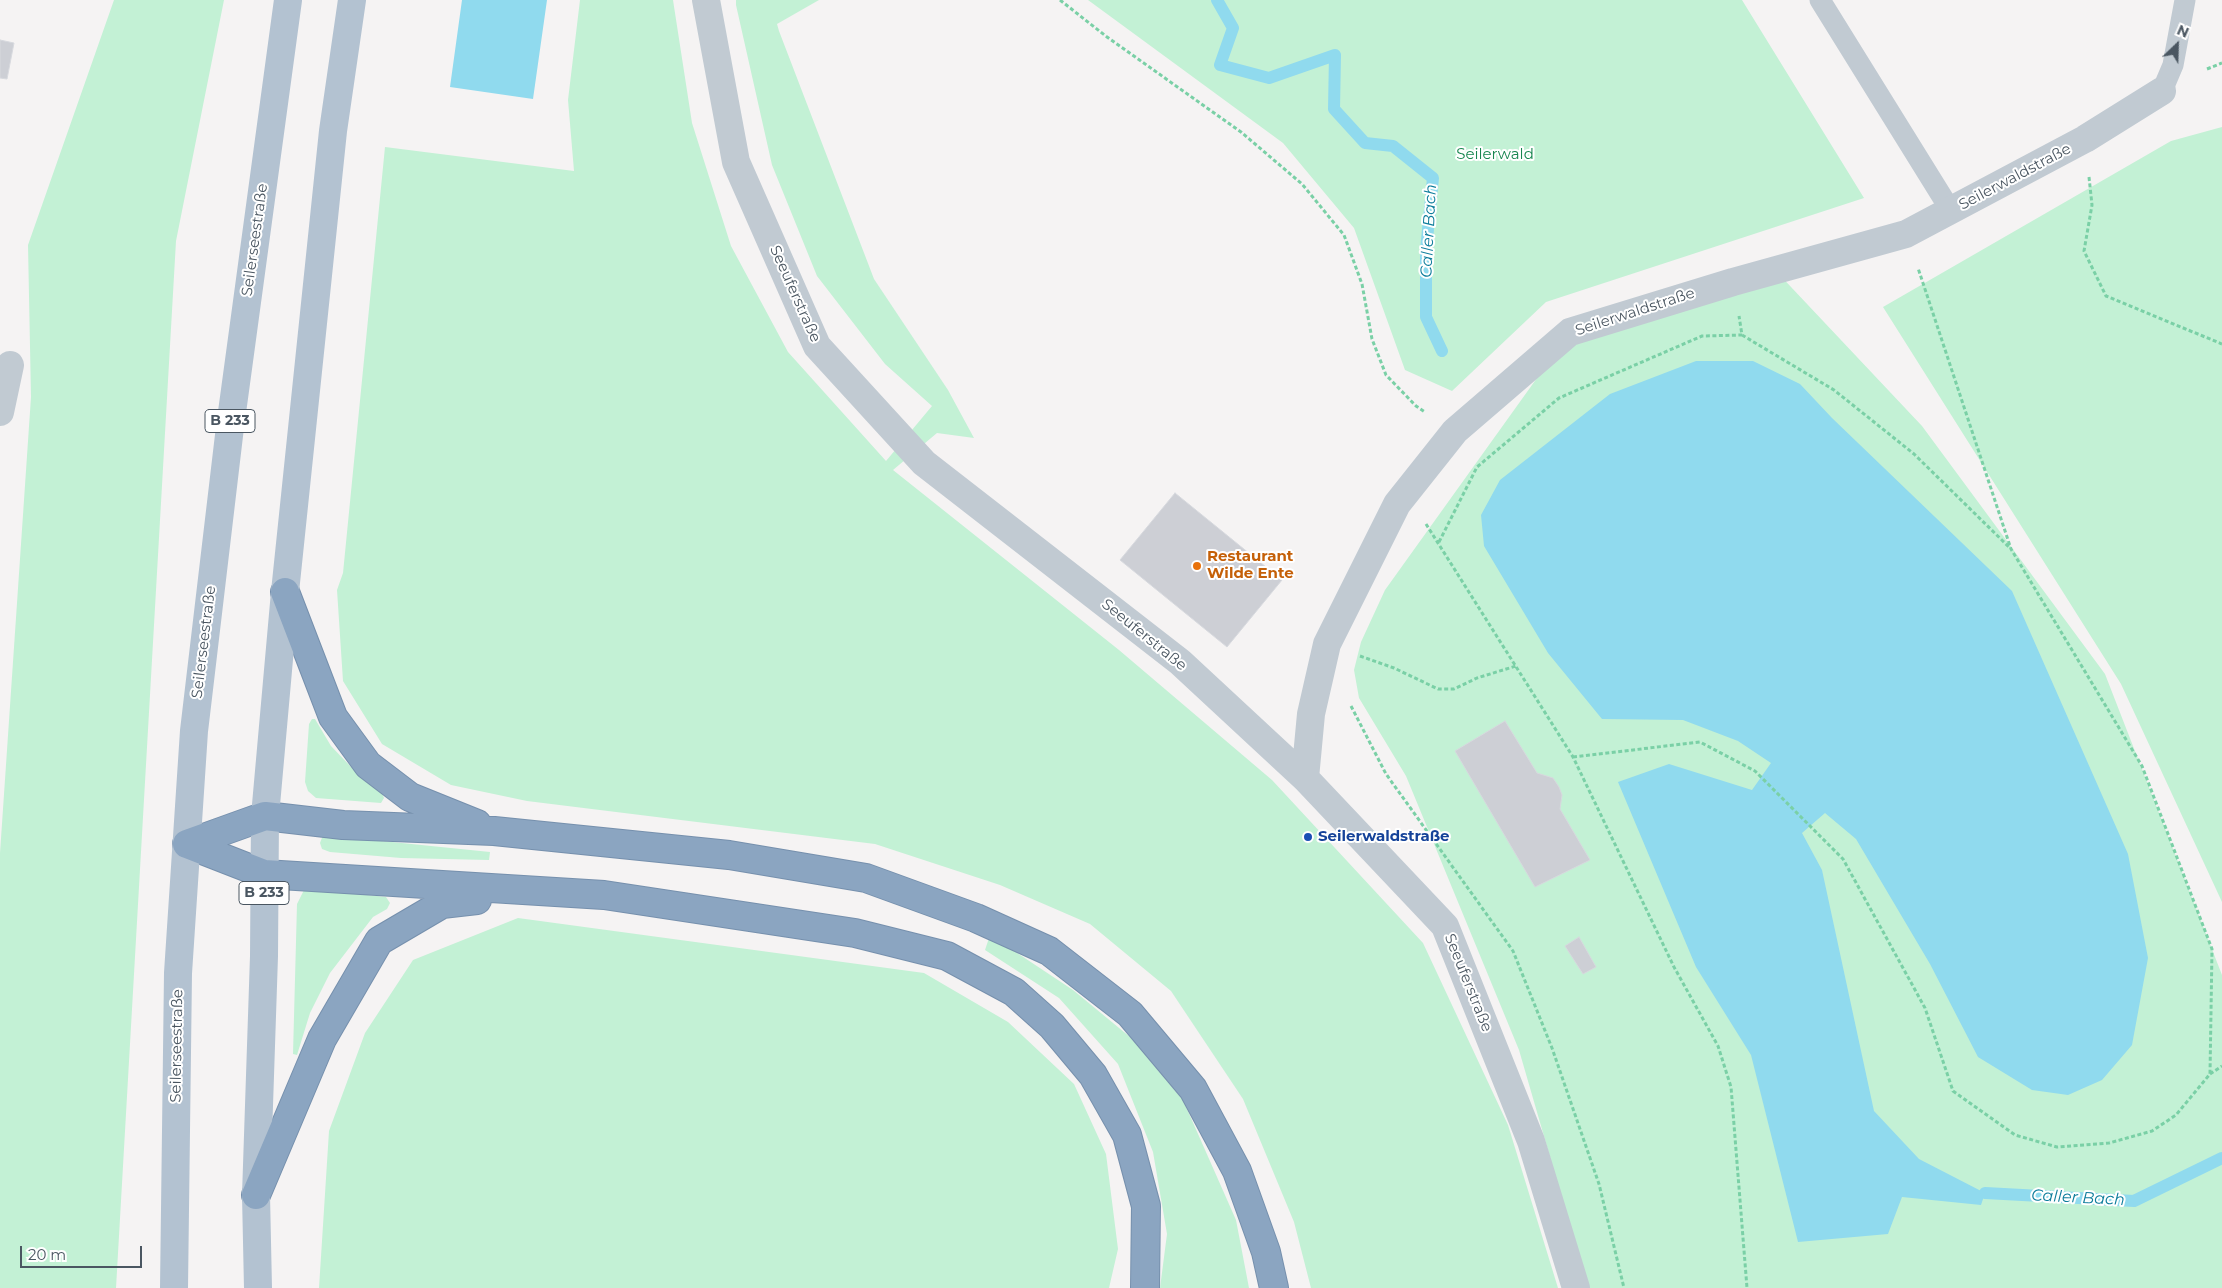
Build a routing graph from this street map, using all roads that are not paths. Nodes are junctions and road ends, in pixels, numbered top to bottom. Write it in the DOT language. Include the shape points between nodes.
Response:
graph roads {
  1 [pos="288,0"];
  2 [pos="352,0"];
  3 [pos="706,0"];
  4 [pos="1820,0"];
  5 [pos="2185,0"];
  6 [pos="2162,91"];
  7 [pos="1951,211"];
  8 [pos="10,365"];
  9 [pos="0,412"];
  10 [pos="285,592"];
  11 [pos="1305,778"];
  12 [pos="265,816"];
  13 [pos="494,831"];
  14 [pos="187,844"];
  15 [pos="264,874"];
  16 [pos="543,892"];
  17 [pos="256,1195"];
  18 [pos="174,1288"];
  19 [pos="258,1288"];
  20 [pos="1145,1288"];
  21 [pos="1274,1288"];
  22 [pos="1576,1288"];
  1 -- 14 [label="main road, Seilerseestraße / B 233" via="227,446 194,731"];
  2 -- 10 [label="main road, B 233" via="333,132"];
  3 -- 11 [label="street, Seeuferstraße" via="736,162 817,346 924,463 1180,662"];
  4 -- 7 [label="lane"];
  5 -- 6 [label="lane" via="2173,65"];
  6 -- 7 [label="street, Seilerwaldstraße" via="2085,139"];
  7 -- 11 [label="street, Seilerwaldstraße" via="1906,234 1570,332 1455,431 1397,504 1327,644 1312,714"];
  8 -- 9 [label="street"];
  10 -- 12 [label="main road, B 233"];
  10 -- 13 [label="highway" via="333,717 368,765 410,797"];
  11 -- 22 [label="street, Seeuferstraße" via="1445,926 1531,1141"];
  12 -- 13 [label="highway" via="342,825"];
  12 -- 14 [label="highway"];
  12 -- 15 [label="main road, B 233"];
  13 -- 21 [label="highway" via="729,855 866,878 976,918 1049,951 1130,1014 1193,1089 1237,1170 1266,1252"];
  14 -- 15 [label="highway"];
  14 -- 18 [label="main road, Seilerseestraße / B 233" via="178,973"];
  15 -- 16 [label="highway"];
  15 -- 17 [label="main road, B 233"];
  16 -- 17 [label="highway" via="442,904 379,941 322,1039"];
  16 -- 20 [label="highway" via="604,895 855,933 947,956 1014,992 1052,1026 1093,1076 1127,1135 1146,1206"];
  17 -- 19 [label="main road, B 233"];
}
